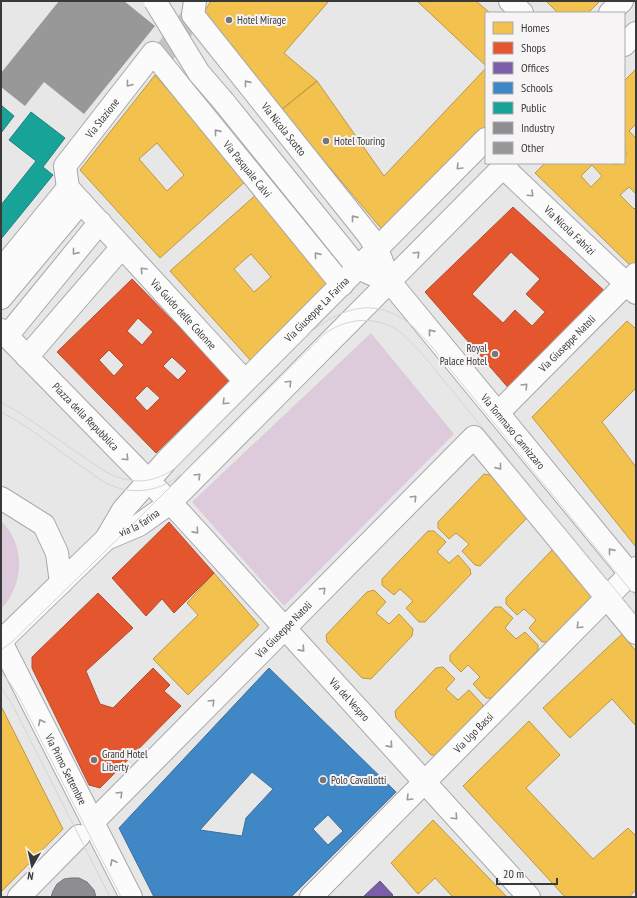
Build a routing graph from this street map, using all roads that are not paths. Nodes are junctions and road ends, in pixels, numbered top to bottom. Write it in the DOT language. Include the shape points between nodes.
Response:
graph roads {
  1 [pos="155,1"];
  2 [pos="510,1"];
  3 [pos="622,1"];
  4 [pos="194,8"];
  5 [pos="521,12"];
  6 [pos="611,12"];
  7 [pos="636,33"];
  8 [pos="625,44"];
  9 [pos="154,53"];
  10 [pos="485,140"];
  11 [pos="505,165"];
  12 [pos="75,195"];
  13 [pos="100,222"];
  14 [pos="122,247"];
  15 [pos="377,249"];
  16 [pos="358,268"];
  17 [pos="1,270"];
  18 [pos="390,282"];
  19 [pos="633,284"];
  20 [pos="342,285"];
  21 [pos="1,298"];
  22 [pos="4,333"];
  23 [pos="27,357"];
  24 [pos="245,381"];
  25 [pos="498,413"];
  26 [pos="148,481"];
  27 [pos="1,498"];
  28 [pos="170,503"];
  29 [pos="106,539"];
  30 [pos="634,575"];
  31 [pos="61,583"];
  32 [pos="607,598"];
  33 [pos="284,629"];
  34 [pos="636,633"];
  35 [pos="1,642"];
  36 [pos="424,782"];
  37 [pos="86,829"];
  38 [pos="19,897"];
  39 [pos="131,897"];
  40 [pos="311,897"];
  41 [pos="529,897"];
  1 -- 16 [label="street, bridge" via="199,73"];
  2 -- 5 [label="street"];
  3 -- 6 [label="street"];
  15 -- 4 [label="street, Via Nicola Scotto, one-way"];
  7 -- 8 [label="street"];
  9 -- 12 [label="street, Via Stazione, one-way" via="65,166"];
  20 -- 9 [label="street, Via Pasquale Calvi, one-way"];
  10 -- 15 [label="street, Via Giuseppe La Farina, one-way"];
  18 -- 11 [label="street, one-way"];
  11 -- 19 [label="street, Via Nicola Fabrizi, one-way"];
  12 -- 13 [label="street, Via Guido delle Colonne"];
  12 -- 17 [label="street"];
  12 -- 21 [label="street"];
  13 -- 14 [label="street, Via Guido delle Colonne"];
  13 -- 22 [label="street, one-way"];
  14 -- 23 [label="street"];
  24 -- 14 [label="street, Via Guido delle Colonne, one-way"];
  15 -- 16 [label="street, Via Giuseppe La Farina"];
  15 -- 18 [label="street, Via Nicola Scotto"];
  16 -- 18 [label="street"];
  16 -- 20 [label="street, Via Giuseppe La Farina"];
  25 -- 18 [label="street, Via Tommaso Cannizzaro, one-way"];
  28 -- 18 [label="street, one-way"];
  25 -- 19 [label="street, Via Giuseppe Natoli, one-way"];
  20 -- 24 [label="street, Via Giuseppe La Farina"];
  22 -- 23 [label="street, Piazza della Repubblica"];
  23 -- 26 [label="street, Piazza della Repubblica, one-way"];
  24 -- 26 [label="street, Via Giuseppe La Farina, one-way"];
  30 -- 25 [label="street, Via Tommaso Cannizzaro, one-way"];
  26 -- 28 [label="street, Piazza della Repubblica"];
  26 -- 29 [label="street, Via Giuseppe La Farina" via="122,510"];
  27 -- 31 [label="street" via="44,525 58,553"];
  28 -- 29 [label="street, via la farina" via="139,525"];
  28 -- 33 [label="street, Via del Vespro, one-way"];
  29 -- 31 [label="street"];
  30 -- 32 [label="street, Via Ugo Bassi"];
  31 -- 35 [label="street"];
  33 -- 32 [label="street, Via Giuseppe Natoli, one-way" via="474,437"];
  32 -- 34 [label="street"];
  32 -- 36 [label="street, Via Ugo Bassi, one-way"];
  33 -- 36 [label="street, Via del Vespro, one-way"];
  37 -- 33 [label="street, Via Giuseppe Natoli, one-way"];
  37 -- 35 [label="street, Via Primo Settembre, one-way"];
  36 -- 40 [label="street, Via Ugo Bassi, one-way"];
  36 -- 41 [label="street, Via del Vespro, one-way"];
  37 -- 38 [label="street, Via Giuseppe Natoli"];
  39 -- 37 [label="street, Via Primo Settembre, one-way"];
}
